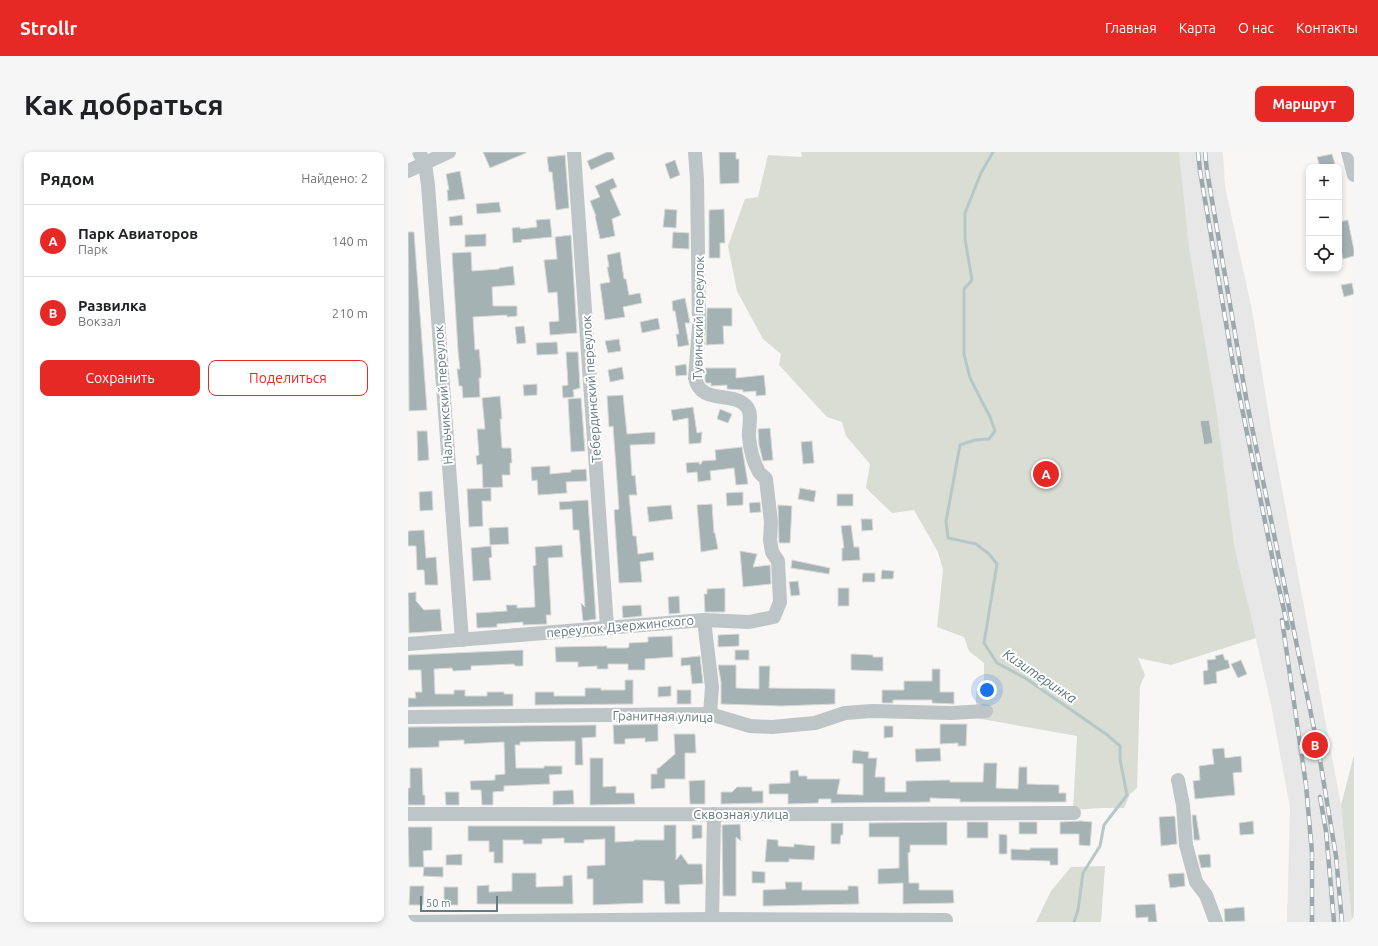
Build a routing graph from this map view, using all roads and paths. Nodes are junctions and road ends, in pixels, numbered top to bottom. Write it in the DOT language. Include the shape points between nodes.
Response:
graph roads {
  1 [pos="449,152"];
  2 [pos="574,152"];
  3 [pos="695,152"];
  4 [pos="1348,152"];
  5 [pos="422,158"];
  6 [pos="408,171"];
  7 [pos="1354,175"];
  8 [pos="778,561"];
  9 [pos="704,620"];
  10 [pos="607,627"];
  11 [pos="462,640"];
  12 [pos="408,644"];
  13 [pos="986,711"];
  14 [pos="710,714"];
  15 [pos="408,717"];
  16 [pos="1178,780"];
  17 [pos="1074,813"];
  18 [pos="408,814"];
  19 [pos="714,814"];
  20 [pos="946,920"];
  21 [pos="712,921"];
  22 [pos="408,922"];
  23 [pos="1216,922"];
  1 -- 5 [label="street"];
  2 -- 10 [label="street, Тебердинский переулок"];
  3 -- 8 [label="street, Тувинский переулок" via="699,326 694,378 696,386 704,393 741,402 750,412 749,437 758,472 766,479 771,522 770,540 772,552"];
  4 -- 7 [label="street"];
  5 -- 6 [label="street"];
  5 -- 11 [label="street, Нальчикский переулок" via="428,185"];
  8 -- 9 [label="street, переулок Дзержинского" via="780,602 774,618 749,622"];
  9 -- 10 [label="street, переулок Дзержинского"];
  9 -- 14 [label="street" via="712,687"];
  10 -- 11 [label="street, переулок Дзержинского"];
  11 -- 12 [label="street, переулок Дзержинского"];
  13 -- 14 [label="street, Гранитная улица" via="844,713 815,723 772,727 750,726"];
  14 -- 15 [label="street, Гранитная улица"];
  16 -- 23 [label="street" via="1186,845 1196,882 1206,895"];
  17 -- 19 [label="street, Сквозная улица"];
  18 -- 19 [label="street, Сквозная улица"];
  19 -- 21 [label="street"];
  20 -- 21 [label="street"];
  21 -- 22 [label="street"];
}
